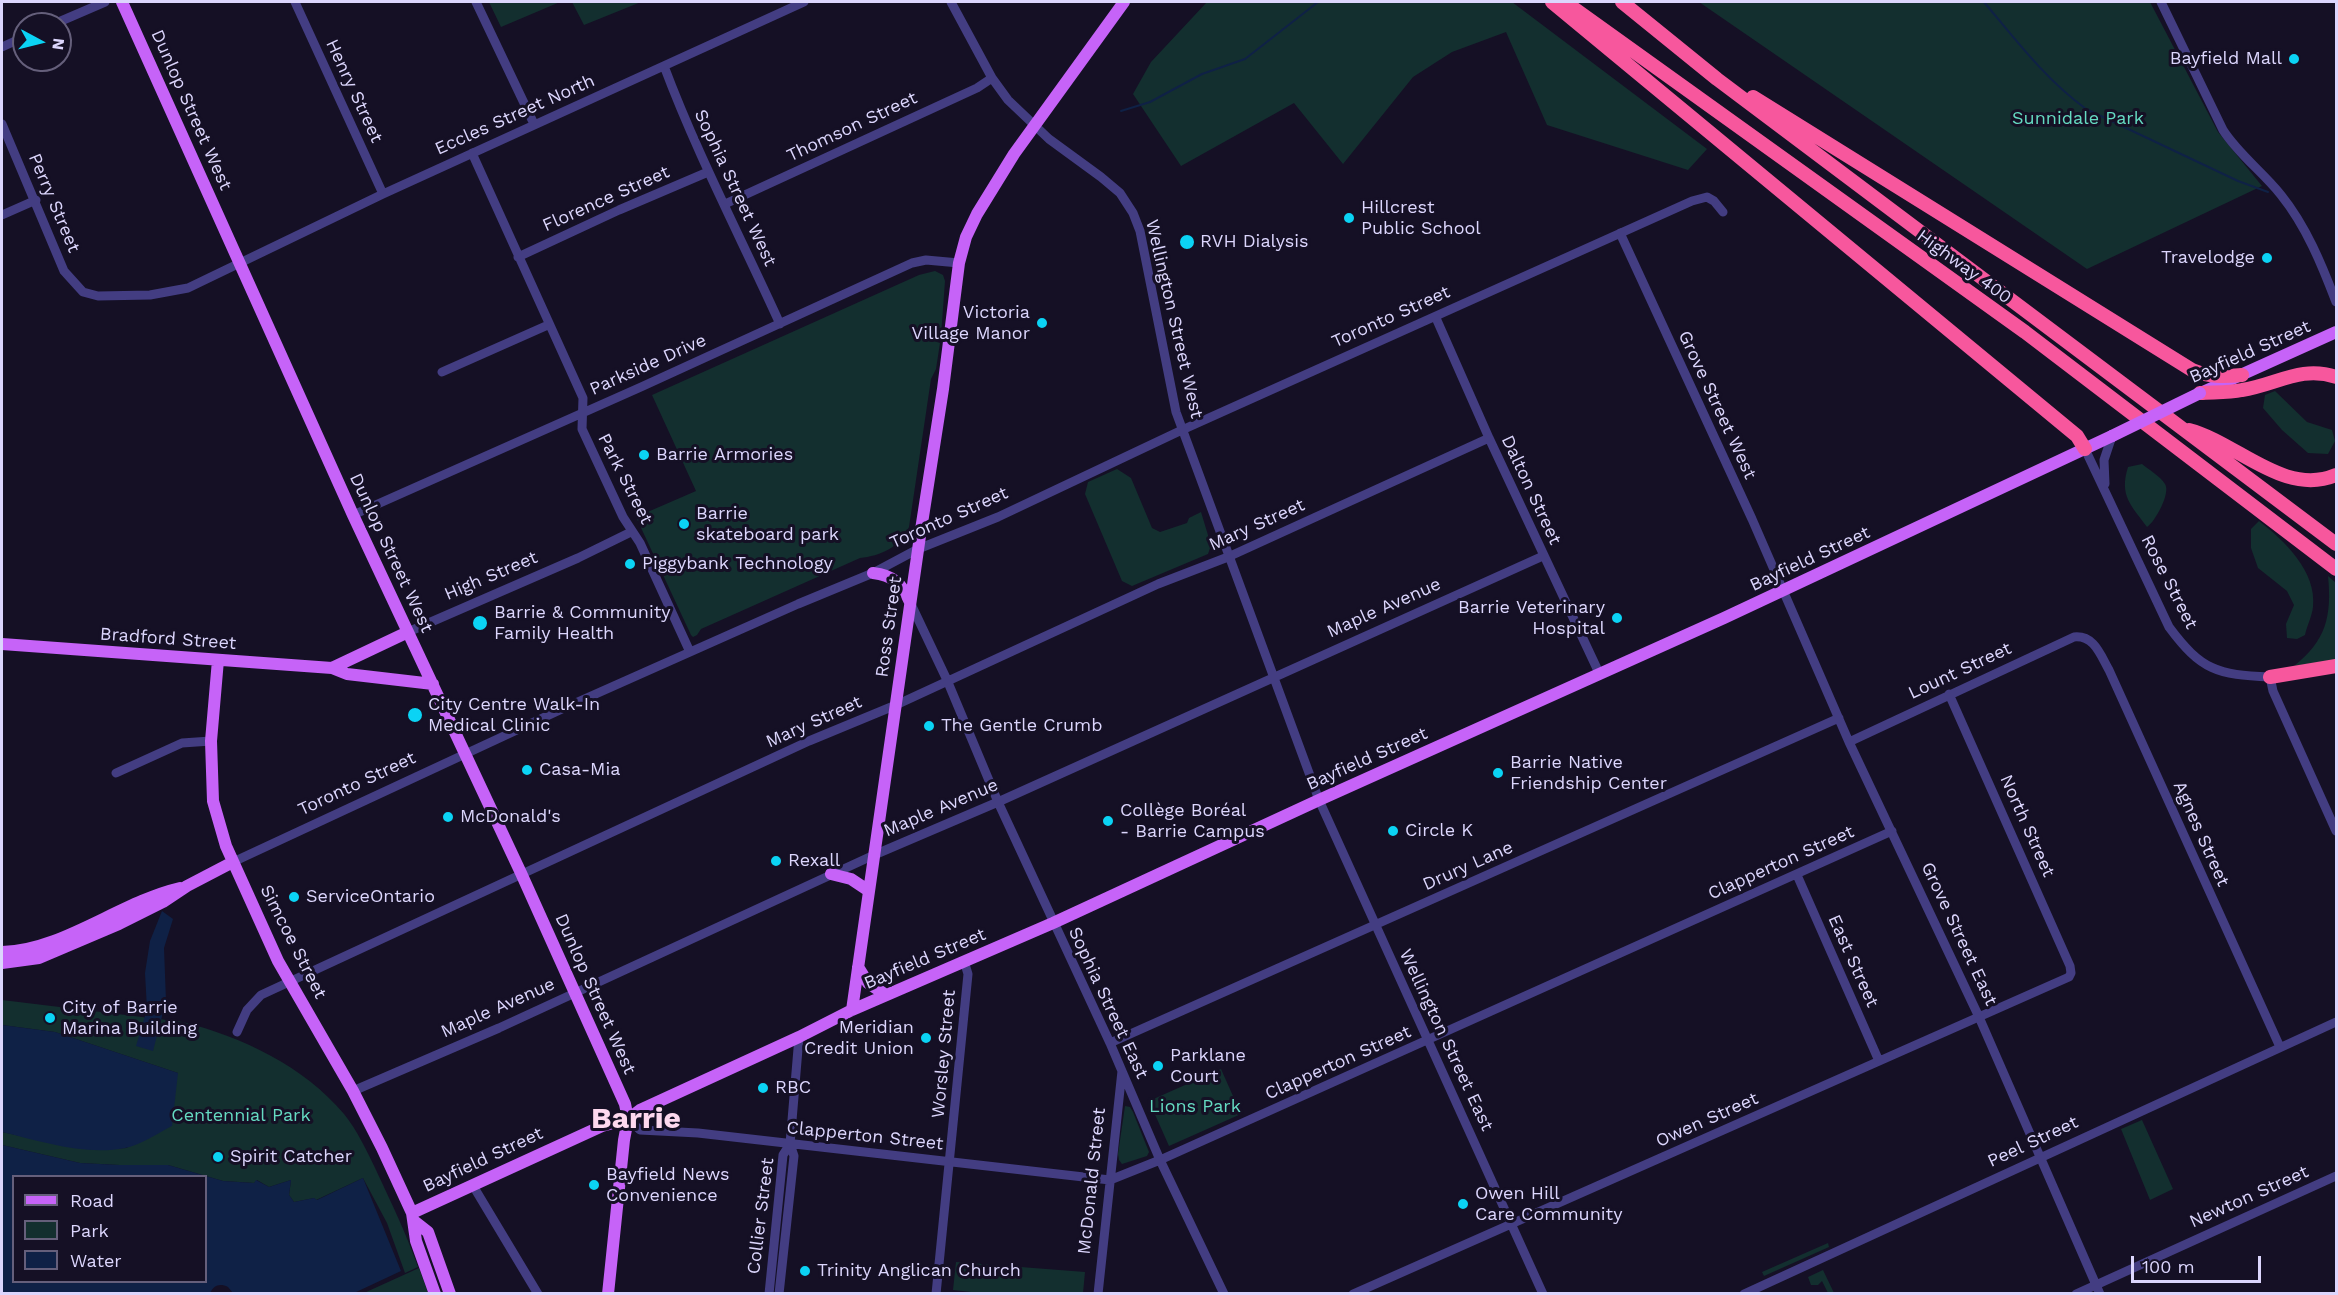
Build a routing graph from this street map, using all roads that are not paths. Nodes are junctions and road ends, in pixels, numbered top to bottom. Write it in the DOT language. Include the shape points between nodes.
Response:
graph roads {
  1 [pos="105,2"];
  2 [pos="122,2"];
  3 [pos="295,2"];
  4 [pos="476,2"];
  5 [pos="804,2"];
  6 [pos="951,2"];
  7 [pos="1125,2"];
  8 [pos="1552,2"];
  9 [pos="1565,2"];
  10 [pos="1622,2"];
  11 [pos="2161,2"];
  12 [pos="72,16"];
  13 [pos="664,66"];
  14 [pos="992,78"];
  15 [pos="1717,79"];
  16 [pos="2,124"];
  17 [pos="534,124"];
  18 [pos="1034,126"];
  19 [pos="472,153"];
  20 [pos="708,172"];
  21 [pos="383,194"];
  22 [pos="36,200"];
  23 [pos="725,204"];
  24 [pos="1723,212"];
  25 [pos="2,215"];
  26 [pos="1620,233"];
  27 [pos="518,257"];
  28 [pos="241,262"];
  29 [pos="959,263"];
  30 [pos="83,292"];
  31 [pos="2337,302"];
  32 [pos="1436,318"];
  33 [pos="780,324"];
  34 [pos="548,325"];
  35 [pos="2337,332"];
  36 [pos="442,372"];
  37 [pos="2242,375"];
  38 [pos="2337,377"];
  39 [pos="2200,393"];
  40 [pos="583,412"];
  41 [pos="2181,428"];
  42 [pos="1182,430"];
  43 [pos="2112,436"];
  44 [pos="1489,438"];
  45 [pos="2085,449"];
  46 [pos="2337,476"];
  47 [pos="2105,489"];
  48 [pos="353,515"];
  49 [pos="631,532"];
  50 [pos="2337,544"];
  51 [pos="918,549"];
  52 [pos="1543,556"];
  53 [pos="1228,557"];
  54 [pos="2337,568"];
  55 [pos="873,573"];
  56 [pos="1784,591"];
  57 [pos="910,602"];
  58 [pos="408,632"];
  59 [pos="2088,638"];
  60 [pos="2,644"];
  61 [pos="690,652"];
  62 [pos="218,660"];
  63 [pos="2337,666"];
  64 [pos="332,668"];
  65 [pos="1600,675"];
  66 [pos="1274,676"];
  67 [pos="2270,678"];
  68 [pos="947,680"];
  69 [pos="433,684"];
  70 [pos="1949,694"];
  71 [pos="896,705"];
  72 [pos="1839,718"];
  73 [pos="211,741"];
  74 [pos="1849,742"];
  75 [pos="465,754"];
  76 [pos="116,773"];
  77 [pos="1319,800"];
  78 [pos="998,802"];
  79 [pos="1892,831"];
  80 [pos="2337,831"];
  81 [pos="874,855"];
  82 [pos="233,862"];
  83 [pos="521,873"];
  84 [pos="831,874"];
  85 [pos="1797,875"];
  86 [pos="869,891"];
  87 [pos="1053,923"];
  88 [pos="1376,926"];
  89 [pos="2,952"];
  90 [pos="39,953"];
  91 [pos="964,961"];
  92 [pos="2,963"];
  93 [pos="858,966"];
  94 [pos="2071,973"];
  95 [pos="289,981"];
  96 [pos="574,993"];
  97 [pos="886,995"];
  98 [pos="852,1010"];
  99 [pos="1979,1017"];
  100 [pos="2337,1022"];
  101 [pos="237,1032"];
  102 [pos="800,1037"];
  103 [pos="1427,1041"];
  104 [pos="1110,1043"];
  105 [pos="2280,1047"];
  106 [pos="1879,1060"];
  107 [pos="1122,1071"];
  108 [pos="352,1091"];
  109 [pos="628,1119"];
  110 [pos="790,1144"];
  111 [pos="2041,1157"];
  112 [pos="1160,1160"];
  113 [pos="951,1162"];
  114 [pos="2337,1176"];
  115 [pos="1110,1180"];
  116 [pos="472,1184"];
  117 [pos="413,1217"];
  118 [pos="1512,1224"];
  119 [pos="2098,1289"];
  120 [pos="435,1293"];
  121 [pos="450,1293"];
  122 [pos="537,1293"];
  123 [pos="608,1293"];
  124 [pos="769,1293"];
  125 [pos="779,1293"];
  126 [pos="936,1293"];
  127 [pos="1098,1293"];
  128 [pos="1224,1293"];
  129 [pos="1353,1293"];
  130 [pos="1543,1293"];
  131 [pos="1744,1293"];
  132 [pos="2076,1293"];
  1 -- 12 [label="street"];
  2 -- 28 [label="main road, Dunlop Street West"];
  3 -- 21 [label="street, Henry Street"];
  4 -- 17 [label="street"];
  5 -- 13 [label="street, Eccles Street North"];
  6 -- 14 [label="street, Wellington Street West"];
  7 -- 18 [label="main road, Ross Street"];
  8 -- 45 [label="highway" via="2077,436"];
  9 -- 54 [label="highway, Highway 400" via="2025,332"];
  10 -- 15 [label="highway, Highway 400"];
  11 -- 31 [label="street" via="2223,130 2290,207"];
  13 -- 17 [label="street, Eccles Street North"];
  13 -- 20 [label="street, Sophia Street West"];
  14 -- 18 [label="street, Wellington Street West"];
  14 -- 23 [label="street, Thomson Street"];
  15 -- 37 [label="highway" via="1769,106 2192,370 2220,377"];
  15 -- 41 [label="highway, Highway 400"];
  16 -- 22 [label="street, Perry Street"];
  17 -- 19 [label="street, Eccles Street North"];
  18 -- 29 [label="main road, Ross Street" via="977,214"];
  18 -- 42 [label="street, Wellington Street West" via="1120,193 1133,213"];
  19 -- 21 [label="street, Eccles Street North"];
  19 -- 27 [label="street, Park Street"];
  20 -- 23 [label="street, Sophia Street West"];
  20 -- 27 [label="street, Florence Street"];
  21 -- 28 [label="street, Eccles Street North"];
  22 -- 25 [label="street"];
  22 -- 30 [label="street, Perry Street" via="64,271"];
  23 -- 33 [label="street, Sophia Street West"];
  24 -- 26 [label="street, Toronto Street" via="1714,201 1700,197"];
  26 -- 32 [label="street, Toronto Street"];
  26 -- 56 [label="street, Grove Street West"];
  27 -- 34 [label="street, Park Street"];
  28 -- 30 [label="street, Eccles Street North" via="176,292 111,297"];
  28 -- 48 [label="main road, Dunlop Street West"];
  29 -- 33 [label="street, Parkside Drive" via="912,263"];
  29 -- 51 [label="main road, Ross Street"];
  32 -- 42 [label="street, Toronto Street"];
  32 -- 44 [label="street, Dalton Street"];
  33 -- 40 [label="street, Parkside Drive"];
  34 -- 36 [label="street"];
  34 -- 40 [label="street, Park Street" via="583,398"];
  35 -- 37 [label="main road, Bayfield Street"];
  37 -- 39 [label="main road, Bayfield Street"];
  38 -- 39 [label="highway" via="2323,372 2307,373 2242,390"];
  39 -- 43 [label="main road, Bayfield Street, bridge"];
  40 -- 48 [label="street, Parkside Drive"];
  40 -- 49 [label="street, Park Street" via="582,429"];
  41 -- 46 [label="highway" via="2208,435 2292,479 2324,480"];
  41 -- 50 [label="highway, Highway 400"];
  42 -- 51 [label="street, Toronto Street"];
  42 -- 53 [label="street, Wellington Street West"];
  43 -- 45 [label="main road, Bayfield Street"];
  43 -- 47 [label="street, Rose Street" via="2104,460"];
  44 -- 52 [label="street, Dalton Street"];
  44 -- 53 [label="street, Mary Street"];
  45 -- 47 [label="street, Rose Street"];
  45 -- 56 [label="main road, Bayfield Street"];
  47 -- 67 [label="street, Rose Street" via="2169,627 2191,655 2225,673"];
  48 -- 58 [label="main road, Dunlop Street West"];
  49 -- 58 [label="street, High Street"];
  49 -- 61 [label="street, Park Street" via="640,543"];
  51 -- 55 [label="street, Toronto Street"];
  51 -- 57 [label="main road, Ross Street"];
  52 -- 65 [label="street, Dalton Street"];
  52 -- 66 [label="street, Maple Avenue"];
  53 -- 66 [label="street, Wellington Street West"];
  53 -- 68 [label="street, Mary Street" via="1158,584"];
  55 -- 57 [label="main road" via="897,581"];
  55 -- 61 [label="street, Toronto Street"];
  56 -- 65 [label="main road, Bayfield Street"];
  56 -- 72 [label="street, Grove Street East"];
  57 -- 68 [label="street"];
  57 -- 71 [label="main road, Ross Street"];
  58 -- 64 [label="main road, High Street"];
  58 -- 69 [label="main road, Dunlop Street West"];
  59 -- 70 [label="street, Lount Street" via="2074,637"];
  59 -- 105 [label="street, Agnes Street" via="2109,670"];
  60 -- 62 [label="main road, Bradford Street"];
  61 -- 75 [label="street, Toronto Street"];
  62 -- 64 [label="main road, Bradford Street"];
  62 -- 73 [label="main road, Simcoe Street"];
  63 -- 67 [label="highway"];
  64 -- 69 [label="main road, Bradford Street" via="347,674"];
  65 -- 77 [label="main road, Bayfield Street"];
  66 -- 77 [label="street, Wellington Street West"];
  66 -- 78 [label="street, Maple Avenue"];
  67 -- 80 [label="street"];
  68 -- 71 [label="street, Mary Street"];
  68 -- 78 [label="street"];
  69 -- 75 [label="main road, Dunlop Street West"];
  70 -- 74 [label="street, Lount Street"];
  70 -- 94 [label="street, North Street"];
  71 -- 81 [label="main road, Ross Street"];
  71 -- 83 [label="street, Mary Street"];
  72 -- 74 [label="street, Grove Street East"];
  72 -- 88 [label="street, Drury Lane"];
  73 -- 76 [label="street" via="182,743"];
  73 -- 82 [label="main road, Simcoe Street" via="213,801"];
  74 -- 79 [label="street, Grove Street East"];
  75 -- 82 [label="street, Toronto Street"];
  75 -- 83 [label="main road, Dunlop Street West"];
  77 -- 87 [label="main road, Bayfield Street"];
  77 -- 88 [label="street, Wellington Street East"];
  78 -- 81 [label="street, Maple Avenue"];
  78 -- 87 [label="street"];
  79 -- 85 [label="street, Clapperton Street"];
  79 -- 99 [label="street, Grove Street East"];
  81 -- 84 [label="street, Maple Avenue"];
  81 -- 86 [label="main road, Ross Street"];
  82 -- 90 [label="main road, Toronto Street" via="187,886 158,893"];
  82 -- 95 [label="main road, Simcoe Street"];
  83 -- 95 [label="street, Mary Street"];
  83 -- 96 [label="main road, Dunlop Street West"];
  84 -- 86 [label="main road" via="851,879"];
  84 -- 96 [label="street, Maple Avenue"];
  85 -- 103 [label="street, Clapperton Street"];
  85 -- 106 [label="street, East Street"];
  86 -- 93 [label="main road, Ross Street"];
  87 -- 91 [label="main road, Bayfield Street"];
  87 -- 104 [label="street, Sophia Street East"];
  88 -- 103 [label="street, Wellington Street East"];
  88 -- 104 [label="street, Drury Lane"];
  89 -- 90 [label="main road"];
  90 -- 92 [label="main road"];
  91 -- 97 [label="main road, Bayfield Street"];
  91 -- 113 [label="street, Worsley Street" via="968,974"];
  93 -- 97 [label="main road" via="868,983"];
  93 -- 98 [label="main road, Ross Street"];
  94 -- 99 [label="street, Owen Street"];
  95 -- 101 [label="street, Mary Street" via="261,994 247,1010"];
  95 -- 108 [label="main road, Simcoe Street"];
  96 -- 108 [label="street, Maple Avenue"];
  96 -- 109 [label="main road, Dunlop Street West" via="625,1104"];
  97 -- 98 [label="main road, Bayfield Street"];
  98 -- 102 [label="main road, Bayfield Street"];
  99 -- 106 [label="street, Owen Street"];
  99 -- 111 [label="street, Grove Street East"];
  100 -- 105 [label="street, Peel Street"];
  102 -- 109 [label="main road, Bayfield Street"];
  102 -- 110 [label="street, Collier Street"];
  103 -- 112 [label="street, Clapperton Street"];
  103 -- 118 [label="street, Wellington Street East"];
  104 -- 107 [label="street, Sophia Street East"];
  105 -- 111 [label="street, Peel Street"];
  106 -- 118 [label="street, Owen Street"];
  107 -- 112 [label="street, Sophia Street East"];
  107 -- 115 [label="street, McDonald Street"];
  108 -- 117 [label="main road, Simcoe Street"];
  109 -- 110 [label="street, Clapperton Street" via="640,1130"];
  109 -- 116 [label="main road, Bayfield Street" via="602,1126"];
  109 -- 123 [label="main road"];
  110 -- 113 [label="street, Clapperton Street"];
  110 -- 124 [label="street, Collier Street" via="783,1155"];
  110 -- 125 [label="street, Collier Street" via="794,1156"];
  111 -- 119 [label="street, Grove Street East"];
  111 -- 131 [label="street, Peel Street"];
  112 -- 115 [label="street, Clapperton Street"];
  112 -- 128 [label="street, Sophia Street East"];
  113 -- 115 [label="street, Clapperton Street"];
  113 -- 126 [label="street, Worsley Street"];
  114 -- 119 [label="street, Newton Street"];
  115 -- 127 [label="street, McDonald Street"];
  116 -- 117 [label="main road, Bayfield Street"];
  116 -- 122 [label="street"];
  117 -- 120 [label="main road, Simcoe Street" via="416,1241"];
  117 -- 121 [label="main road, Simcoe Street" via="429,1232"];
  118 -- 129 [label="street, Owen Street"];
  118 -- 130 [label="street, Wellington Street East"];
  119 -- 132 [label="street, Newton Street"];
}
